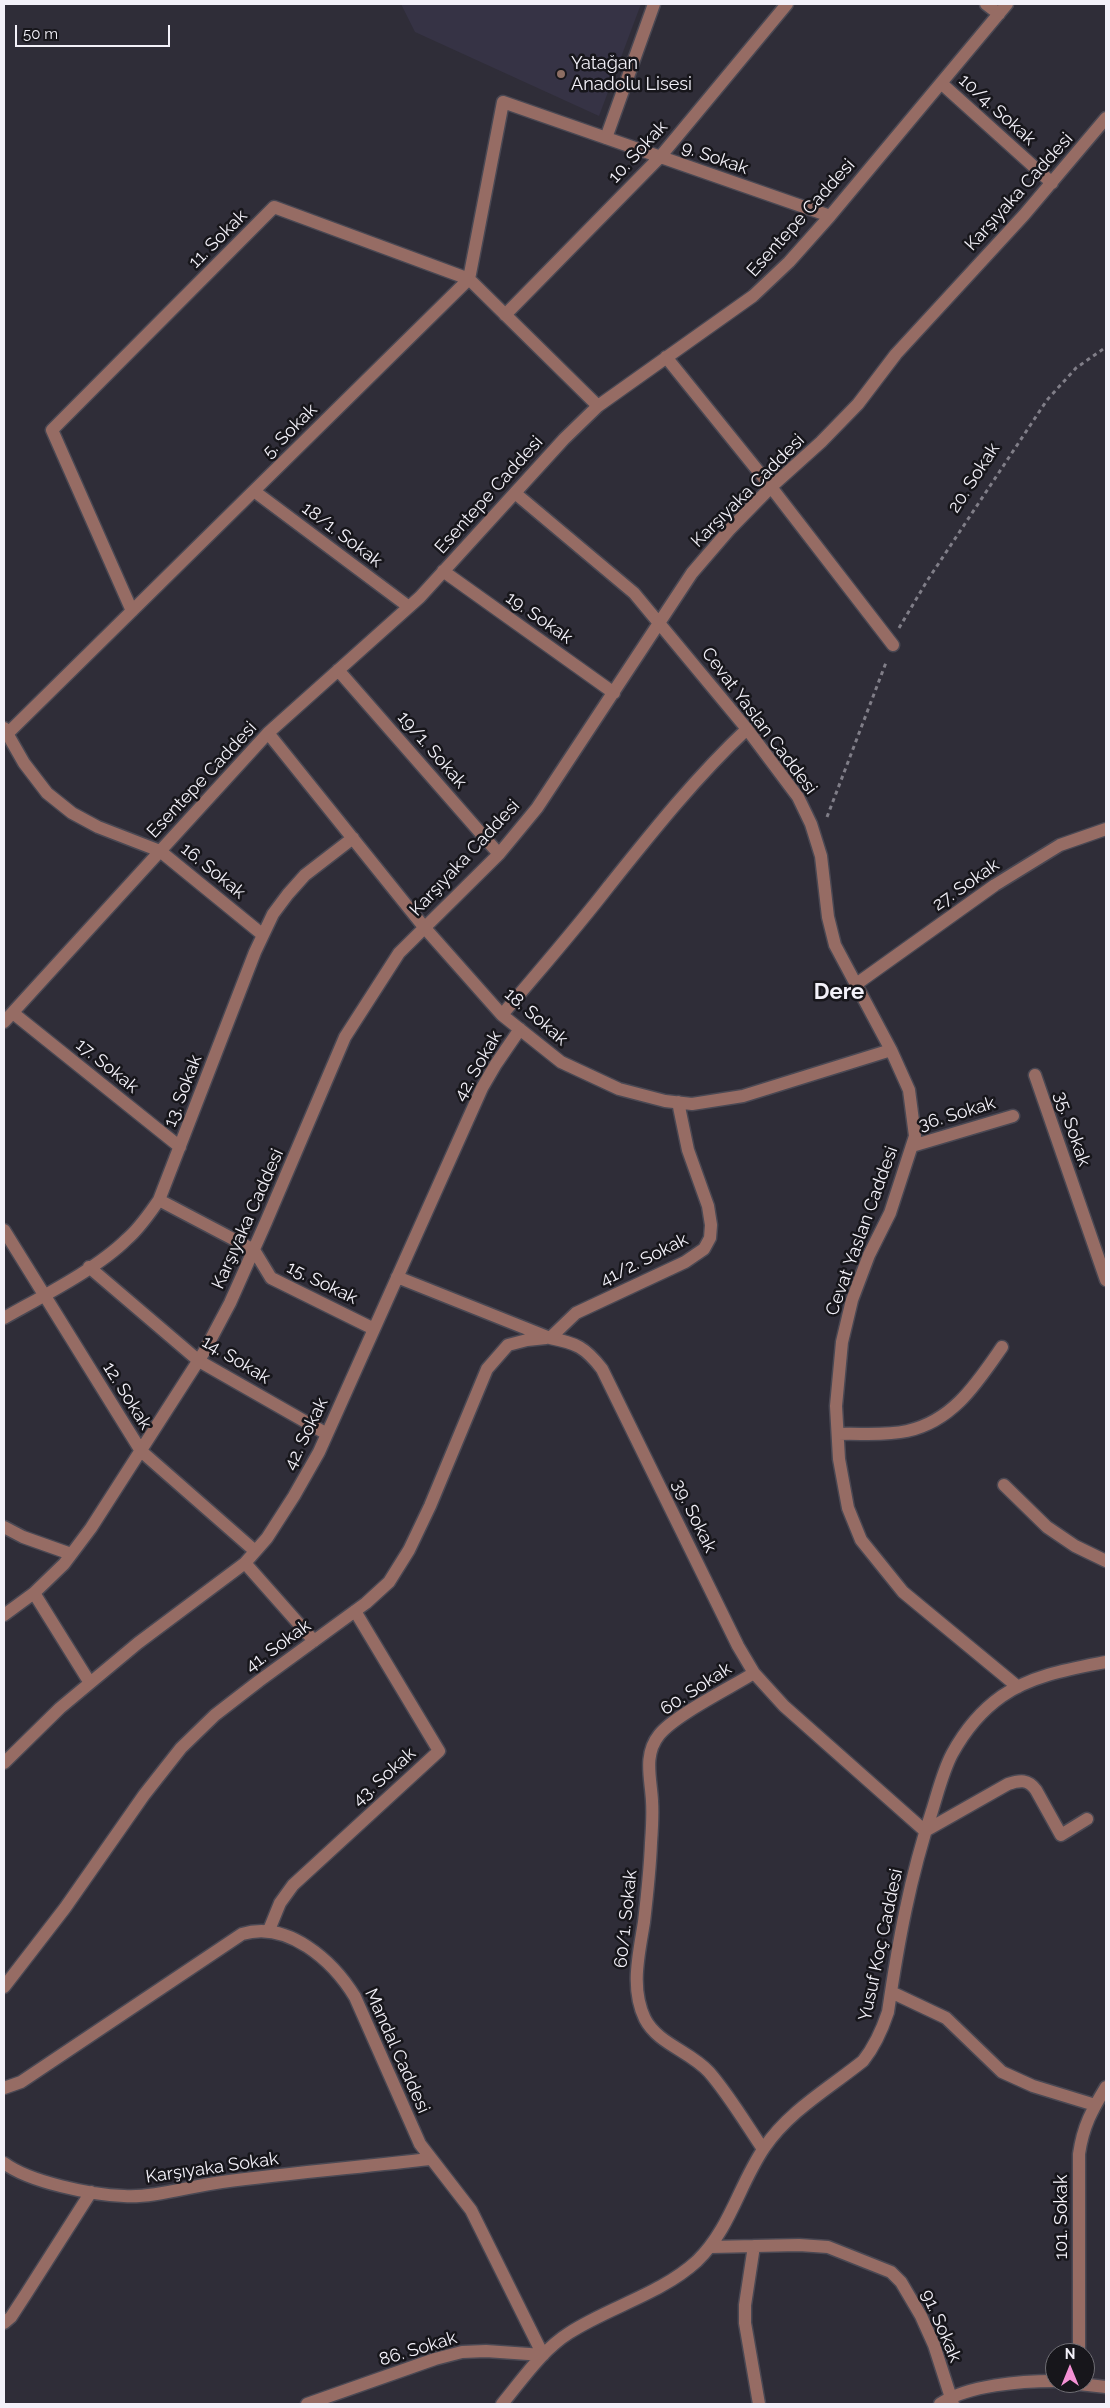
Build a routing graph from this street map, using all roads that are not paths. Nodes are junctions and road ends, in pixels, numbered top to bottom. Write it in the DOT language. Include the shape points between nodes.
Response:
graph roads {
  1 [pos="654,4"];
  2 [pos="787,4"];
  3 [pos="986,4"];
  4 [pos="1007,4"];
  5 [pos="998,14"];
  6 [pos="941,83"];
  7 [pos="1106,118"];
  8 [pos="606,138"];
  9 [pos="660,157"];
  10 [pos="1052,183"];
  11 [pos="830,216"];
  12 [pos="469,279"];
  13 [pos="504,315"];
  14 [pos="666,357"];
  15 [pos="598,406"];
  16 [pos="771,487"];
  17 [pos="254,491"];
  18 [pos="515,492"];
  19 [pos="443,571"];
  20 [pos="409,607"];
  21 [pos="132,611"];
  22 [pos="660,622"];
  23 [pos="893,645"];
  24 [pos="338,670"];
  25 [pos="614,692"];
  26 [pos="747,729"];
  27 [pos="5,731"];
  28 [pos="268,733"];
  29 [pos="1106,829"];
  30 [pos="353,838"];
  31 [pos="160,850"];
  32 [pos="499,854"];
  33 [pos="424,927"];
  34 [pos="263,935"];
  35 [pos="854,985"];
  36 [pos="502,1015"];
  37 [pos="8,1018"];
  38 [pos="520,1029"];
  39 [pos="891,1050"];
  40 [pos="1035,1075"];
  41 [pos="678,1102"];
  42 [pos="1013,1116"];
  43 [pos="912,1146"];
  44 [pos="180,1147"];
  45 [pos="159,1200"];
  46 [pos="4,1230"];
  47 [pos="254,1250"];
  48 [pos="89,1267"];
  49 [pos="397,1277"];
  50 [pos="1106,1280"];
  51 [pos="44,1295"];
  52 [pos="4,1318"];
  53 [pos="374,1329"];
  54 [pos="550,1338"];
  55 [pos="1002,1347"];
  56 [pos="199,1361"];
  57 [pos="327,1434"];
  58 [pos="838,1434"];
  59 [pos="141,1451"];
  60 [pos="1004,1485"];
  61 [pos="4,1527"];
  62 [pos="255,1551"];
  63 [pos="71,1554"];
  64 [pos="1106,1561"];
  65 [pos="244,1563"];
  66 [pos="34,1593"];
  67 [pos="354,1612"];
  68 [pos="4,1615"];
  69 [pos="314,1641"];
  70 [pos="1106,1662"];
  71 [pos="754,1673"];
  72 [pos="90,1683"];
  73 [pos="1018,1687"];
  74 [pos="658,1736"];
  75 [pos="4,1764"];
  76 [pos="1086,1819"];
  77 [pos="925,1831"];
  78 [pos="269,1930"];
  79 [pos="4,1987"];
  80 [pos="891,1992"];
  81 [pos="1106,2087"];
  82 [pos="4,2088"];
  83 [pos="1095,2105"];
  84 [pos="764,2149"];
  85 [pos="430,2160"];
  86 [pos="4,2163"];
  87 [pos="91,2192"];
  88 [pos="754,2246"];
  89 [pos="711,2247"];
  90 [pos="4,2323"];
  91 [pos="1079,2343"];
  92 [pos="543,2355"];
  93 [pos="1045,2381"];
  94 [pos="948,2402"];
  95 [pos="307,2404"];
  96 [pos="502,2404"];
  97 [pos="759,2404"];
  1 -- 8 [label="street"];
  2 -- 9 [label="street, 10. Sokak"];
  3 -- 5 [label="street"];
  4 -- 5 [label="street, Esentepe Caddesi"];
  5 -- 6 [label="street, Esentepe Caddesi"];
  6 -- 10 [label="street, 10/4. Sokak"];
  6 -- 11 [label="street, Esentepe Caddesi"];
  7 -- 10 [label="street, Karşıyaka Caddesi"];
  8 -- 9 [label="street, 9. Sokak"];
  8 -- 12 [label="street, 9. Sokak" via="503,102"];
  9 -- 11 [label="street, 9. Sokak"];
  9 -- 13 [label="street, 10. Sokak"];
  10 -- 16 [label="street, Karşıyaka Caddesi" via="896,354 858,404"];
  11 -- 14 [label="street, Esentepe Caddesi" via="753,296"];
  12 -- 13 [label="street, 11. Sokak"];
  12 -- 17 [label="street, 5. Sokak"];
  12 -- 21 [label="street, 11. Sokak" via="274,207 52,430"];
  13 -- 15 [label="street, 11. Sokak"];
  14 -- 15 [label="street, Esentepe Caddesi"];
  14 -- 16 [label="street"];
  15 -- 18 [label="street, Esentepe Caddesi"];
  16 -- 22 [label="street, Karşıyaka Caddesi" via="692,573"];
  16 -- 23 [label="street"];
  17 -- 20 [label="street, 18/1. Sokak"];
  17 -- 21 [label="street, 5. Sokak"];
  18 -- 19 [label="street, Esentepe Caddesi"];
  18 -- 22 [label="street, Cevat Yaslan Caddesi" via="628,588"];
  19 -- 20 [label="street, Esentepe Caddesi"];
  19 -- 25 [label="street, 19. Sokak"];
  20 -- 24 [label="street, Esentepe Caddesi"];
  21 -- 27 [label="street, 5. Sokak"];
  22 -- 25 [label="street, Karşıyaka Caddesi"];
  22 -- 26 [label="street, Cevat Yaslan Caddesi"];
  24 -- 28 [label="street, Esentepe Caddesi"];
  24 -- 32 [label="street, 19/1. Sokak"];
  25 -- 32 [label="street, Karşıyaka Caddesi" via="537,808"];
  26 -- 35 [label="street, Cevat Yaslan Caddesi" via="798,797 811,824 834,945"];
  26 -- 36 [label="street, 42. Sokak" via="670,810"];
  27 -- 31 [label="street, 16. Sokak" via="47,793 72,813 98,827"];
  28 -- 30 [label="street, 18. Sokak"];
  28 -- 31 [label="street, Esentepe Caddesi"];
  29 -- 35 [label="street, 27. Sokak" via="1060,845 995,884"];
  30 -- 33 [label="street, 18. Sokak"];
  30 -- 34 [label="street, 13. Sokak" via="305,875 273,914"];
  31 -- 34 [label="street, 16. Sokak"];
  31 -- 37 [label="street, Esentepe Caddesi"];
  32 -- 33 [label="street, Karşıyaka Caddesi"];
  33 -- 36 [label="street, 18. Sokak"];
  33 -- 47 [label="street, Karşıyaka Caddesi" via="399,953 345,1037"];
  34 -- 44 [label="street, 13. Sokak"];
  35 -- 39 [label="street, Cevat Yaslan Caddesi"];
  36 -- 38 [label="street, 18. Sokak"];
  37 -- 44 [label="street, 17. Sokak"];
  38 -- 41 [label="street, 18. Sokak" via="561,1062 593,1079 646,1097"];
  38 -- 49 [label="street, 42. Sokak" via="482,1088"];
  39 -- 41 [label="street, 18. Sokak" via="743,1096 708,1102"];
  39 -- 43 [label="street, Cevat Yaslan Caddesi" via="908,1090 915,1136"];
  40 -- 50 [label="street, 35. Sokak"];
  41 -- 54 [label="street, 41/2. Sokak" via="688,1150 708,1206 710,1238 704,1249 685,1262 576,1313"];
  42 -- 43 [label="street, 36. Sokak"];
  43 -- 58 [label="street, Cevat Yaslan Caddesi" via="890,1213 852,1300 842,1342 836,1406"];
  44 -- 45 [label="street, 13. Sokak"];
  45 -- 47 [label="street"];
  45 -- 48 [label="street, 13. Sokak" via="127,1240"];
  46 -- 51 [label="street, 12. Sokak"];
  47 -- 53 [label="street, 15. Sokak" via="271,1278"];
  47 -- 56 [label="street, Karşıyaka Caddesi"];
  48 -- 51 [label="street, 13. Sokak"];
  48 -- 56 [label="street, 14. Sokak"];
  49 -- 53 [label="street, 42. Sokak"];
  49 -- 54 [label="street, 39. Sokak"];
  51 -- 52 [label="street, 13. Sokak"];
  51 -- 59 [label="street, 12. Sokak"];
  53 -- 57 [label="street, 42. Sokak"];
  54 -- 67 [label="street, 41. Sokak" via="508,1345 487,1369 409,1550 388,1582"];
  54 -- 71 [label="street, 39. Sokak" via="589,1352 602,1369"];
  55 -- 58 [label="street" via="968,1394 944,1416 906,1432"];
  56 -- 57 [label="street, 14. Sokak"];
  56 -- 59 [label="street, Karşıyaka Caddesi"];
  57 -- 62 [label="street, 42. Sokak" via="294,1496"];
  58 -- 73 [label="street, Cevat Yaslan Caddesi" via="848,1508 861,1540 903,1592"];
  59 -- 62 [label="street, 12. Sokak"];
  59 -- 63 [label="street, Karşıyaka Caddesi" via="92,1528"];
  60 -- 64 [label="street" via="1047,1527"];
  61 -- 63 [label="street"];
  62 -- 65 [label="street, 42. Sokak"];
  63 -- 66 [label="street, Karşıyaka Caddesi"];
  65 -- 69 [label="street"];
  65 -- 72 [label="street, 42. Sokak"];
  66 -- 68 [label="street, Karşıyaka Caddesi"];
  66 -- 72 [label="street"];
  67 -- 69 [label="street, 41. Sokak"];
  67 -- 78 [label="street, 43. Sokak" via="439,1751 293,1885 280,1903"];
  69 -- 79 [label="street, 41. Sokak" via="216,1714 181,1748"];
  70 -- 73 [label="street, Yusuf Koç Caddesi" via="1050,1674"];
  71 -- 74 [label="street, 60. Sokak" via="677,1720"];
  71 -- 77 [label="street, 39. Sokak" via="784,1706"];
  72 -- 75 [label="street, 42. Sokak"];
  73 -- 77 [label="street, Yusuf Koç Caddesi" via="1002,1696 964,1735 952,1754"];
  74 -- 84 [label="street, 60/1. Sokak" via="648,1768 652,1802 651,1844 644,1922 636,1963 638,1995 645,2019 655,2033 688,2054 708,2072"];
  76 -- 77 [label="street" via="1060,1835 1036,1790 1023,1780 1008,1784"];
  77 -- 80 [label="street, Yusuf Koç Caddesi" via="907,1897"];
  78 -- 82 [label="street, Mandal Caddesi" via="242,1934 21,2082"];
  78 -- 85 [label="street, Mandal Caddesi" via="305,1946 344,1979 355,1997 412,2130"];
  80 -- 83 [label="street" via="946,2018 1002,2072 1033,2086"];
  80 -- 84 [label="street, Yusuf Koç Caddesi" via="883,2029 863,2061 783,2123"];
  81 -- 83 [label="street, 101. Sokak"];
  83 -- 91 [label="street, 101. Sokak" via="1083,2131 1079,2154"];
  84 -- 89 [label="street, Yusuf Koç Caddesi"];
  85 -- 87 [label="street, Karşıyaka Sokak" via="126,2196"];
  85 -- 92 [label="street, Mandal Caddesi" via="470,2210"];
  86 -- 87 [label="street, Karşıyaka Sokak" via="21,2172"];
  87 -- 90 [label="street" via="11,2317"];
  88 -- 89 [label="street, 91. Sokak"];
  88 -- 94 [label="street, 91. Sokak" via="828,2247 891,2272 922,2316"];
  88 -- 97 [label="street" via="747,2284 745,2323"];
  89 -- 92 [label="street, Yusuf Koç Caddesi" via="695,2263 661,2286 566,2334"];
  92 -- 95 [label="street, 86. Sokak" via="462,2352"];
  92 -- 96 [label="street, Yusuf Koç Caddesi"];
  93 -- 94 [label="street" via="1001,2385"];
}
